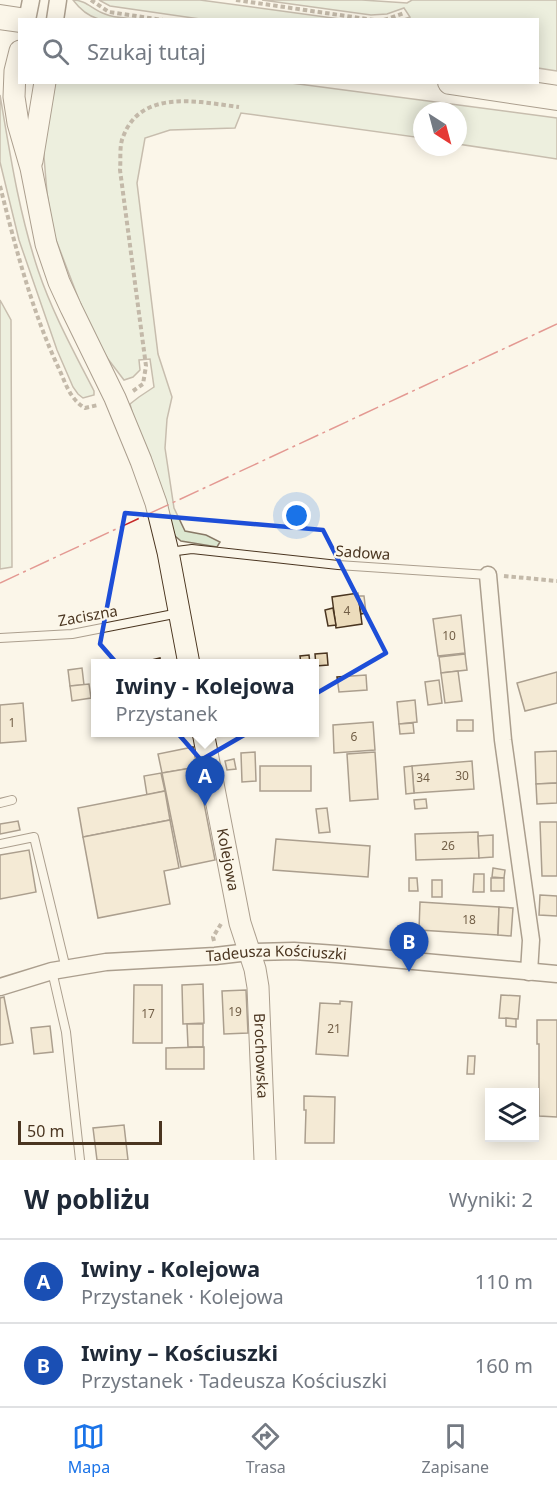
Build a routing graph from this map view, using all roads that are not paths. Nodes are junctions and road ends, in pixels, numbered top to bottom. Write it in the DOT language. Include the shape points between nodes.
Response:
graph roads {
  1 [pos="31,0"];
  2 [pos="58,0"];
  3 [pos="0,17"];
  4 [pos="27,18"];
  5 [pos="56,18"];
  6 [pos="18,20"];
  7 [pos="18,59"];
  8 [pos="45,84"];
  9 [pos="463,84"];
  10 [pos="557,98"];
  11 [pos="31,168"];
  12 [pos="168,552"];
  13 [pos="488,575"];
  14 [pos="179,613"];
  15 [pos="0,638"];
  16 [pos="188,659"];
  17 [pos="204,737"];
  18 [pos="12,800"];
  19 [pos="0,803"];
  20 [pos="0,844"];
  21 [pos="249,952"];
  22 [pos="59,970"];
  23 [pos="529,972"];
  24 [pos="557,974"];
  25 [pos="0,987"];
  26 [pos="80,1160"];
  27 [pos="265,1160"];
  1 -- 4 [label="street"];
  2 -- 5 [label="street"];
  3 -- 6 [label="main road"];
  7 -- 11 [label="street" via="14,97"];
  8 -- 11 [label="street"];
  9 -- 10 [label="main road"];
  11 -- 12 [label="street" via="46,244 59,282 116,398 156,503"];
  12 -- 13 [label="lane, Sadowa" via="192,549 338,565"];
  12 -- 14 [label="street"];
  13 -- 23 [label="street" via="503,740 531,940"];
  14 -- 15 [label="lane, Zaciszna" via="72,634"];
  14 -- 16 [label="street"];
  17 -- 21 [label="street, Kolejowa"];
  18 -- 19 [label="lane"];
  20 -- 22 [label="lane" via="34,837"];
  21 -- 22 [label="street, Tadeusza Kościuszki" via="106,962"];
  21 -- 23 [label="street, Tadeusza Kościuszki" via="294,951"];
  21 -- 27 [label="street, Brochowska" via="258,987"];
  22 -- 25 [label="street, Tadeusza Kościuszki"];
  22 -- 26 [label="lane"];
  23 -- 24 [label="street, Tadeusza Kościuszki"];
}
